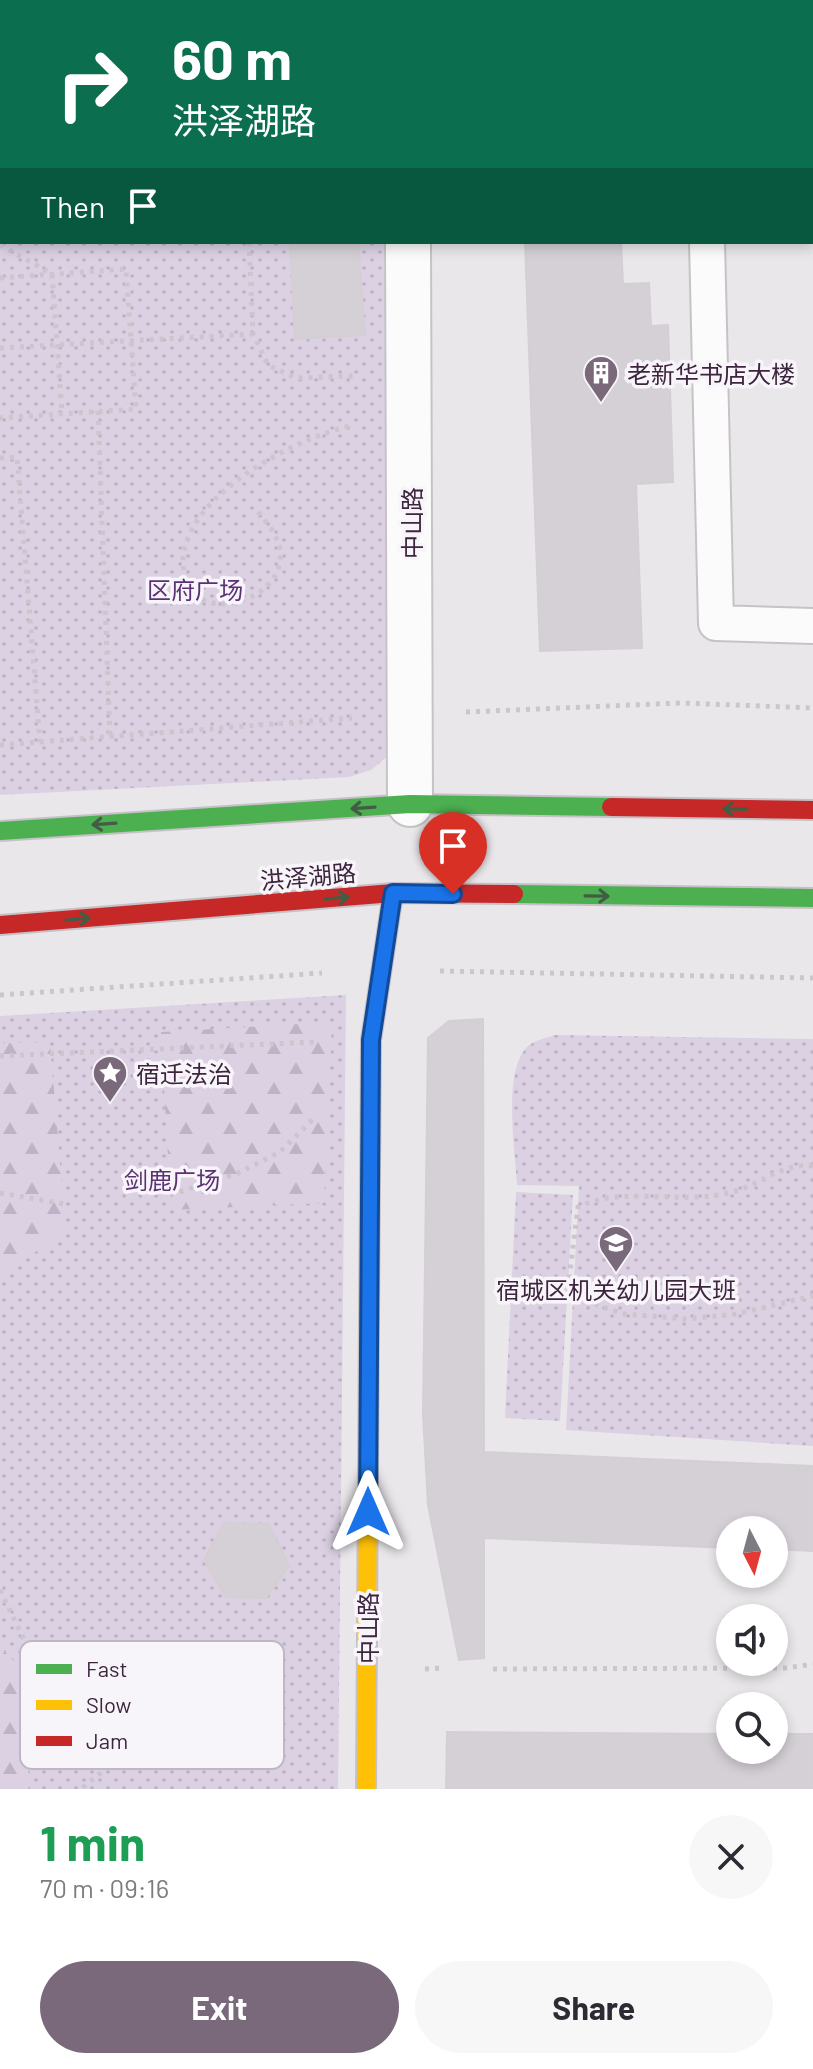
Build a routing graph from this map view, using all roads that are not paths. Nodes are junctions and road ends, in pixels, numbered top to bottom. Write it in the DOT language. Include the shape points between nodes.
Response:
graph roads {
  1 [pos="408,244"];
  2 [pos="707,244"];
  3 [pos="813,626"];
  4 [pos="410,804"];
  5 [pos="813,810"];
  6 [pos="0,831"];
  7 [pos="393,893"];
  8 [pos="813,898"];
  9 [pos="0,925"];
  10 [pos="366,1789"];
  1 -- 4 [label="street, 中山路"];
  2 -- 3 [label="lane" via="716,623"];
  5 -- 4 [label="main road, one-way"];
  4 -- 6 [label="main road, one-way"];
  7 -- 8 [label="main road, 洪泽湖路, one-way"];
  9 -- 7 [label="main road, 洪泽湖路, one-way"];
  7 -- 10 [label="main road, 中山路" via="371,1040"];
}
